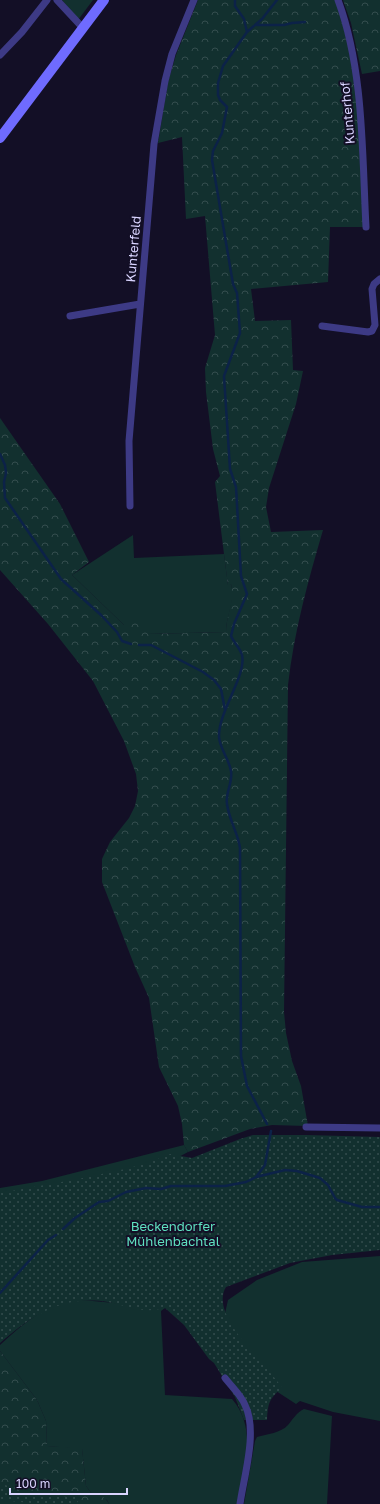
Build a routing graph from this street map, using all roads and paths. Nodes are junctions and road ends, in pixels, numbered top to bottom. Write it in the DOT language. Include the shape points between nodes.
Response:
graph roads {
  1 [pos="47,0"];
  2 [pos="58,0"];
  3 [pos="104,0"];
  4 [pos="194,0"];
  5 [pos="338,0"];
  6 [pos="83,28"];
  7 [pos="0,55"];
  8 [pos="0,138"];
  9 [pos="366,227"];
  10 [pos="380,279"];
  11 [pos="140,304"];
  12 [pos="70,316"];
  13 [pos="322,326"];
  14 [pos="130,506"];
  15 [pos="306,1127"];
  16 [pos="380,1128"];
  17 [pos="225,1378"];
  18 [pos="240,1504"];
  1 -- 7 [label="street"];
  2 -- 6 [label="street"];
  3 -- 6 [label="main road"];
  4 -- 11 [label="street, Kunterfeld" via="172,54 165,81 154,144"];
  5 -- 9 [label="street, Kunterhof" via="346,22 359,93"];
  6 -- 8 [label="main road"];
  10 -- 13 [label="street" via="372,289 375,325 372,331"];
  11 -- 12 [label="street"];
  11 -- 14 [label="street, Kunterfeld" via="129,441"];
  15 -- 16 [label="street"];
  17 -- 18 [label="street" via="245,1404 250,1420 250,1444"];
}
